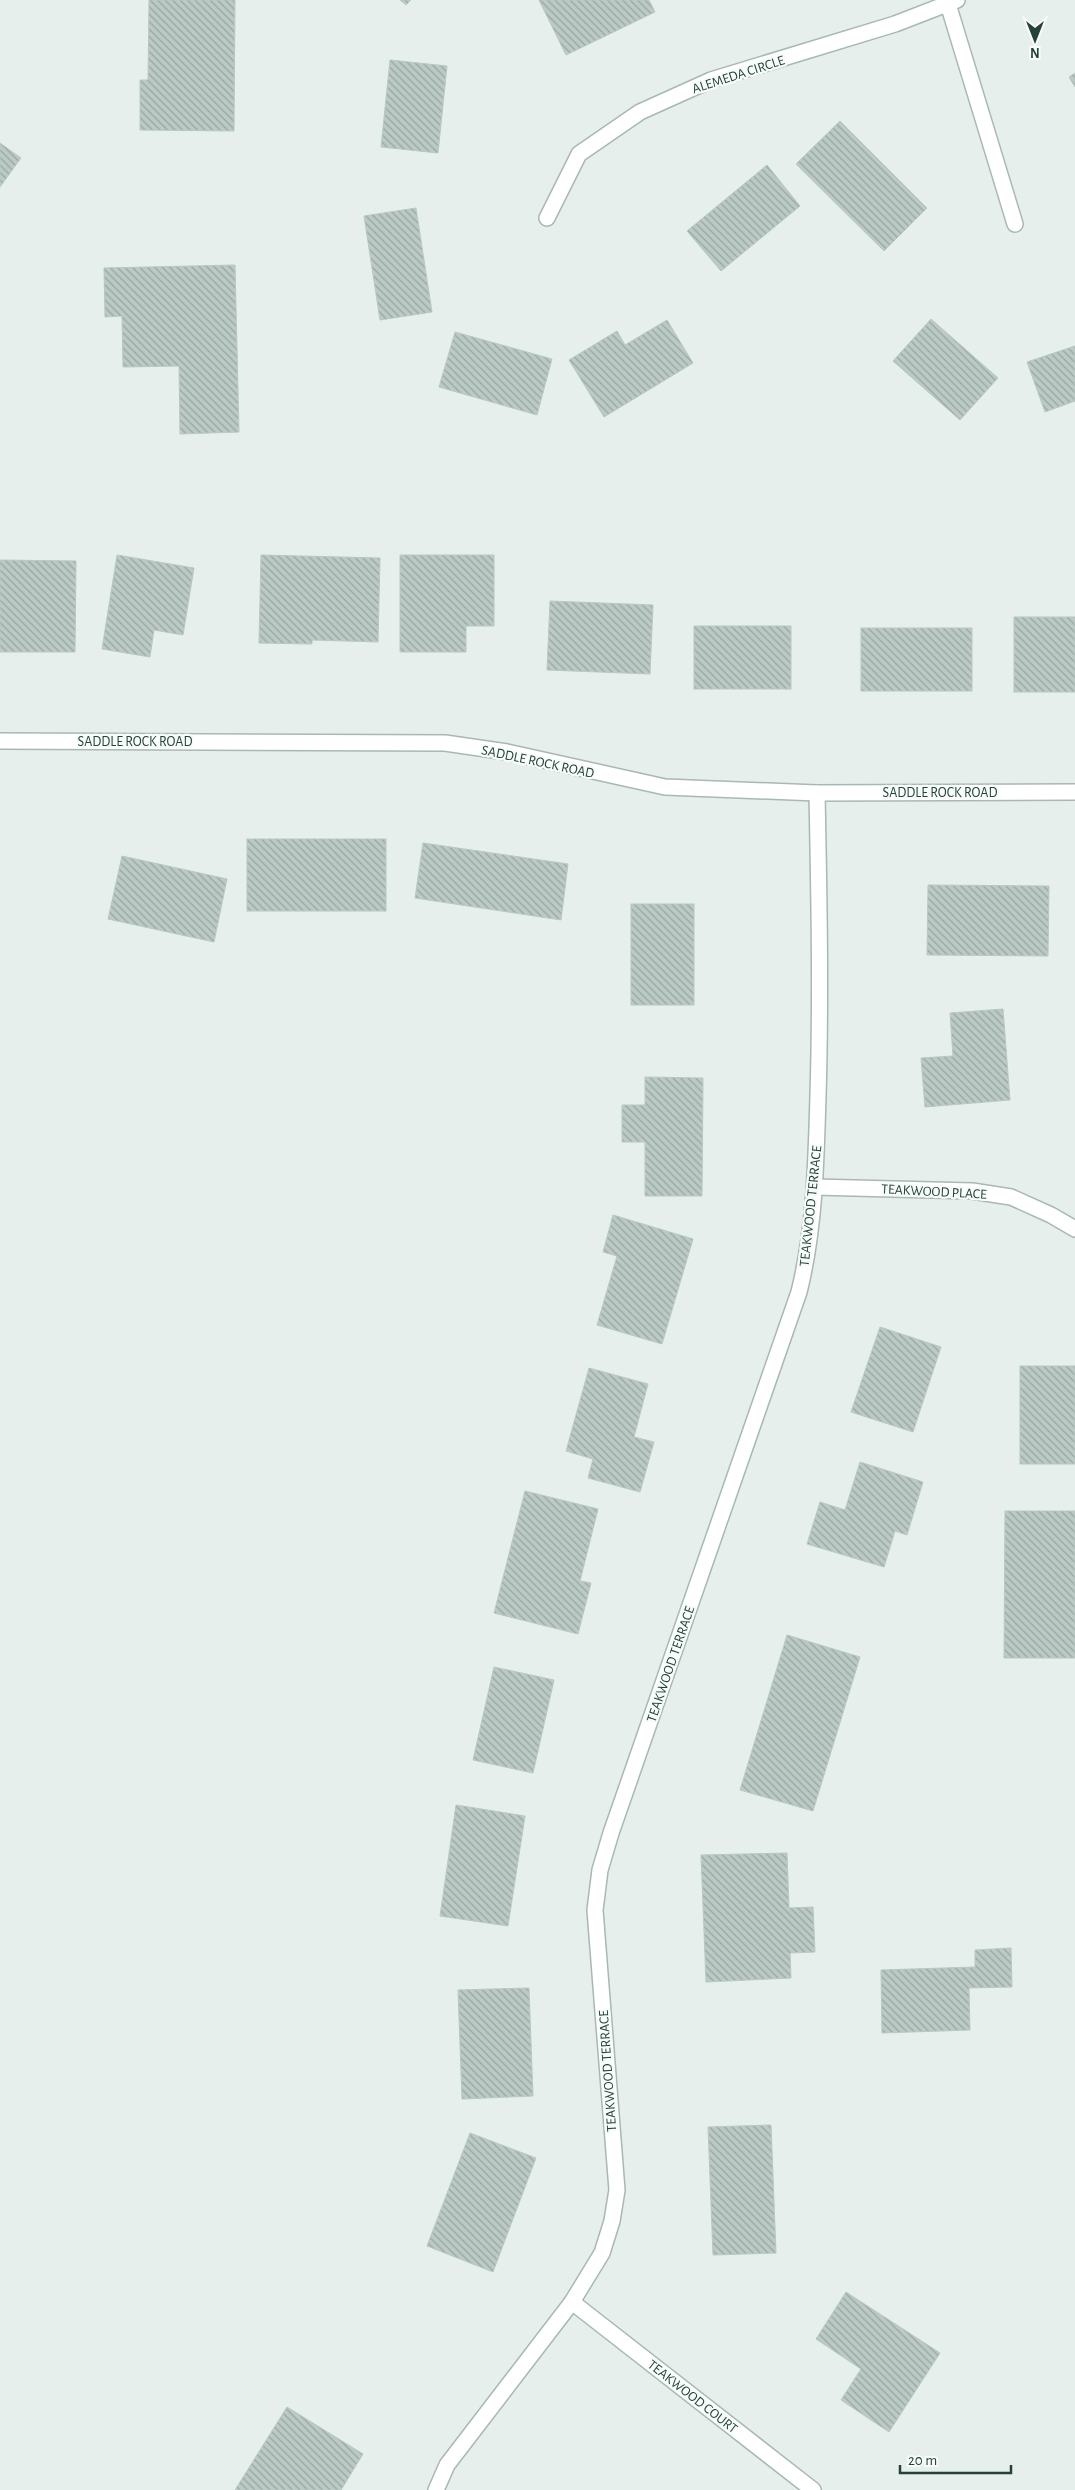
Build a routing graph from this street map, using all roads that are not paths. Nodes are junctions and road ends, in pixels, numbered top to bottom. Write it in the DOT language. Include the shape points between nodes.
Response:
graph roads {
  1 [pos="952,2"];
  2 [pos="547,218"];
  3 [pos="1015,224"];
  4 [pos="0,741"];
  5 [pos="818,792"];
  6 [pos="1075,792"];
  7 [pos="815,1187"];
  8 [pos="1075,1230"];
  9 [pos="572,2302"];
  10 [pos="436,2490"];
  11 [pos="813,2490"];
  1 -- 2 [label="street, ALEMEDA CIRCLE" via="895,24 711,80 640,112 579,154"];
  1 -- 3 [label="street, ALEMEDA CIRCLE"];
  4 -- 5 [label="street, SADDLE ROCK ROAD" via="445,743 507,752 665,787"];
  5 -- 6 [label="street, SADDLE ROCK ROAD"];
  5 -- 7 [label="street, TEAKWOOD TERRACE" via="820,1022"];
  7 -- 8 [label="street, TEAKWOOD PLACE" via="972,1191 1011,1198 1051,1215"];
  7 -- 9 [label="street, TEAKWOOD TERRACE" via="807,1260 799,1292 600,1870 595,1910 617,2190 602,2253"];
  9 -- 10 [label="street, TEAKWOOD TERRACE" via="447,2465"];
  9 -- 11 [label="street, TEAKWOOD COURT"];
}
